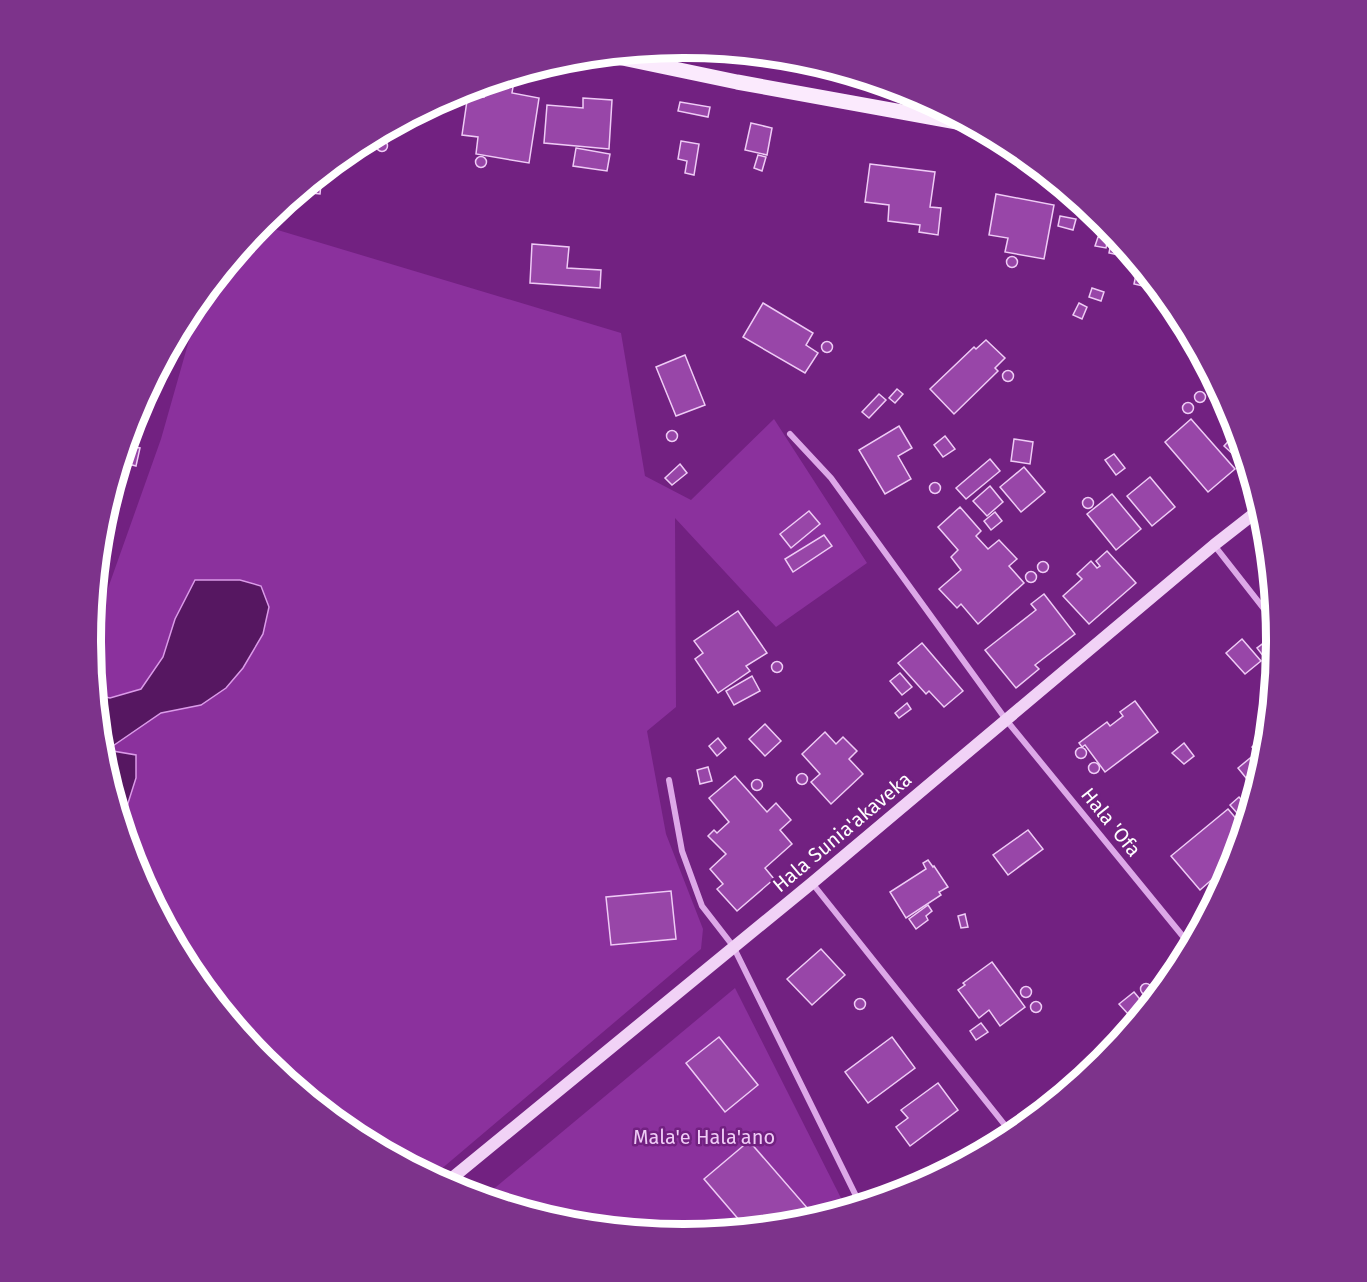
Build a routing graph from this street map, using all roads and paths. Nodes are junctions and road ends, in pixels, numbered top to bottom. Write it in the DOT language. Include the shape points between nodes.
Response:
graph roads {
  1 [pos="633,61"];
  2 [pos="941,119"];
  3 [pos="790,434"];
  4 [pos="1252,515"];
  5 [pos="1214,545"];
  6 [pos="1265,610"];
  7 [pos="1007,721"];
  8 [pos="669,780"];
  9 [pos="812,883"];
  10 [pos="1184,938"];
  11 [pos="733,946"];
  12 [pos="1006,1126"];
  13 [pos="454,1176"];
  14 [pos="857,1197"];
  1 -- 2 [label="main road"];
  3 -- 7 [label="street, Hala 'Ofa" via="831,478"];
  4 -- 5 [label="street, Hala Sunia'akaveka"];
  5 -- 6 [label="street"];
  5 -- 7 [label="street, Hala Sunia'akaveka"];
  7 -- 9 [label="street, Hala Sunia'akaveka"];
  7 -- 10 [label="street, Hala 'Ofa"];
  8 -- 11 [label="street" via="682,851 702,906"];
  9 -- 11 [label="street, Hala Sunia'akaveka"];
  9 -- 12 [label="street"];
  11 -- 13 [label="street, Hala Sunia'akaveka"];
  11 -- 14 [label="street"];
}
